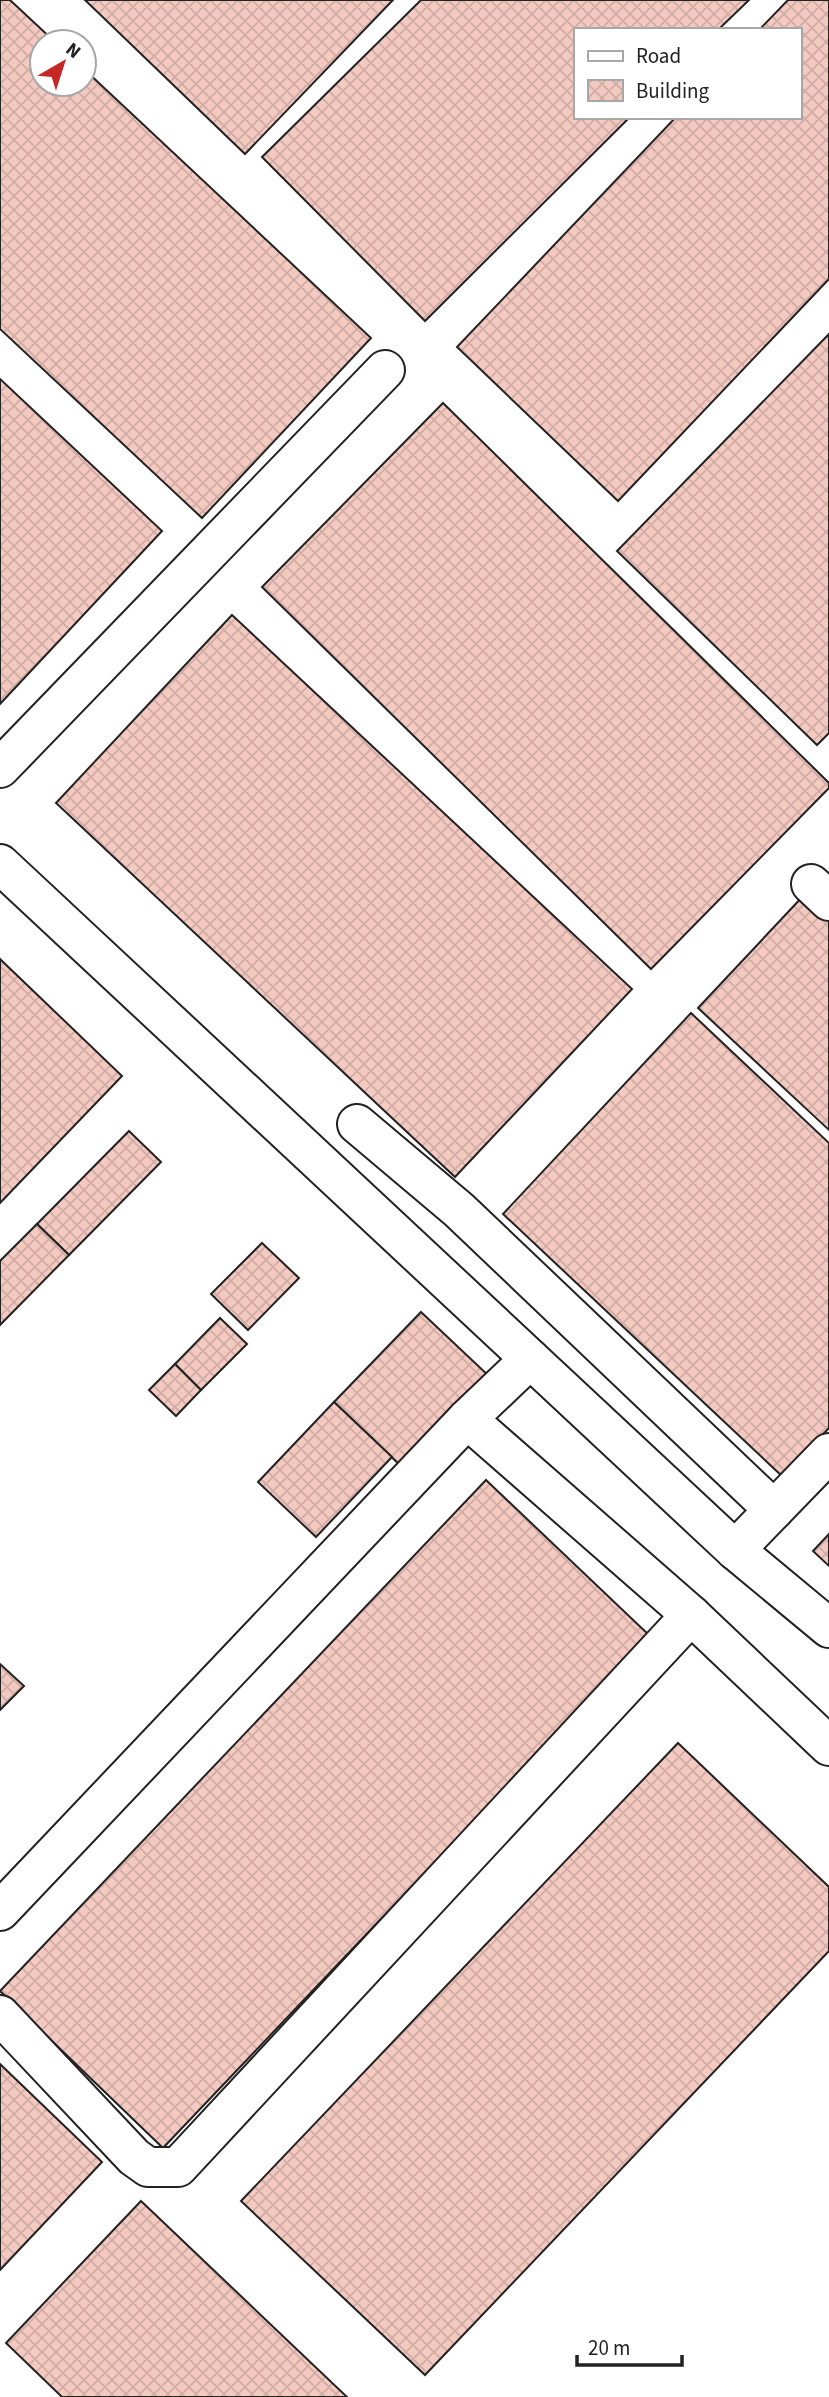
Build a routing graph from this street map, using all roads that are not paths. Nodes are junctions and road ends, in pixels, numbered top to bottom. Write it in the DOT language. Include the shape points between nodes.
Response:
graph roads {
  1 [pos="385,370"];
  2 [pos="0,768"];
  3 [pos="0,864"];
  4 [pos="357,1124"];
  5 [pos="530,1359"];
  6 [pos="467,1419"];
  7 [pos="829,1453"];
  8 [pos="774,1510"];
  9 [pos="735,1550"];
  10 [pos="691,1615"];
  11 [pos="829,1628"];
  12 [pos="829,1746"];
  13 [pos="0,1911"];
  14 [pos="0,2015"];
  1 -- 2 [label="lane"];
  3 -- 5 [label="lane"];
  4 -- 8 [label="lane" via="459,1210"];
  5 -- 6 [label="lane"];
  5 -- 9 [label="lane"];
  6 -- 10 [label="lane"];
  6 -- 13 [label="lane"];
  7 -- 8 [label="lane"];
  8 -- 9 [label="lane"];
  9 -- 11 [label="lane"];
  10 -- 12 [label="lane"];
  10 -- 14 [label="lane" via="178,2167 148,2167 134,2157"];
}
